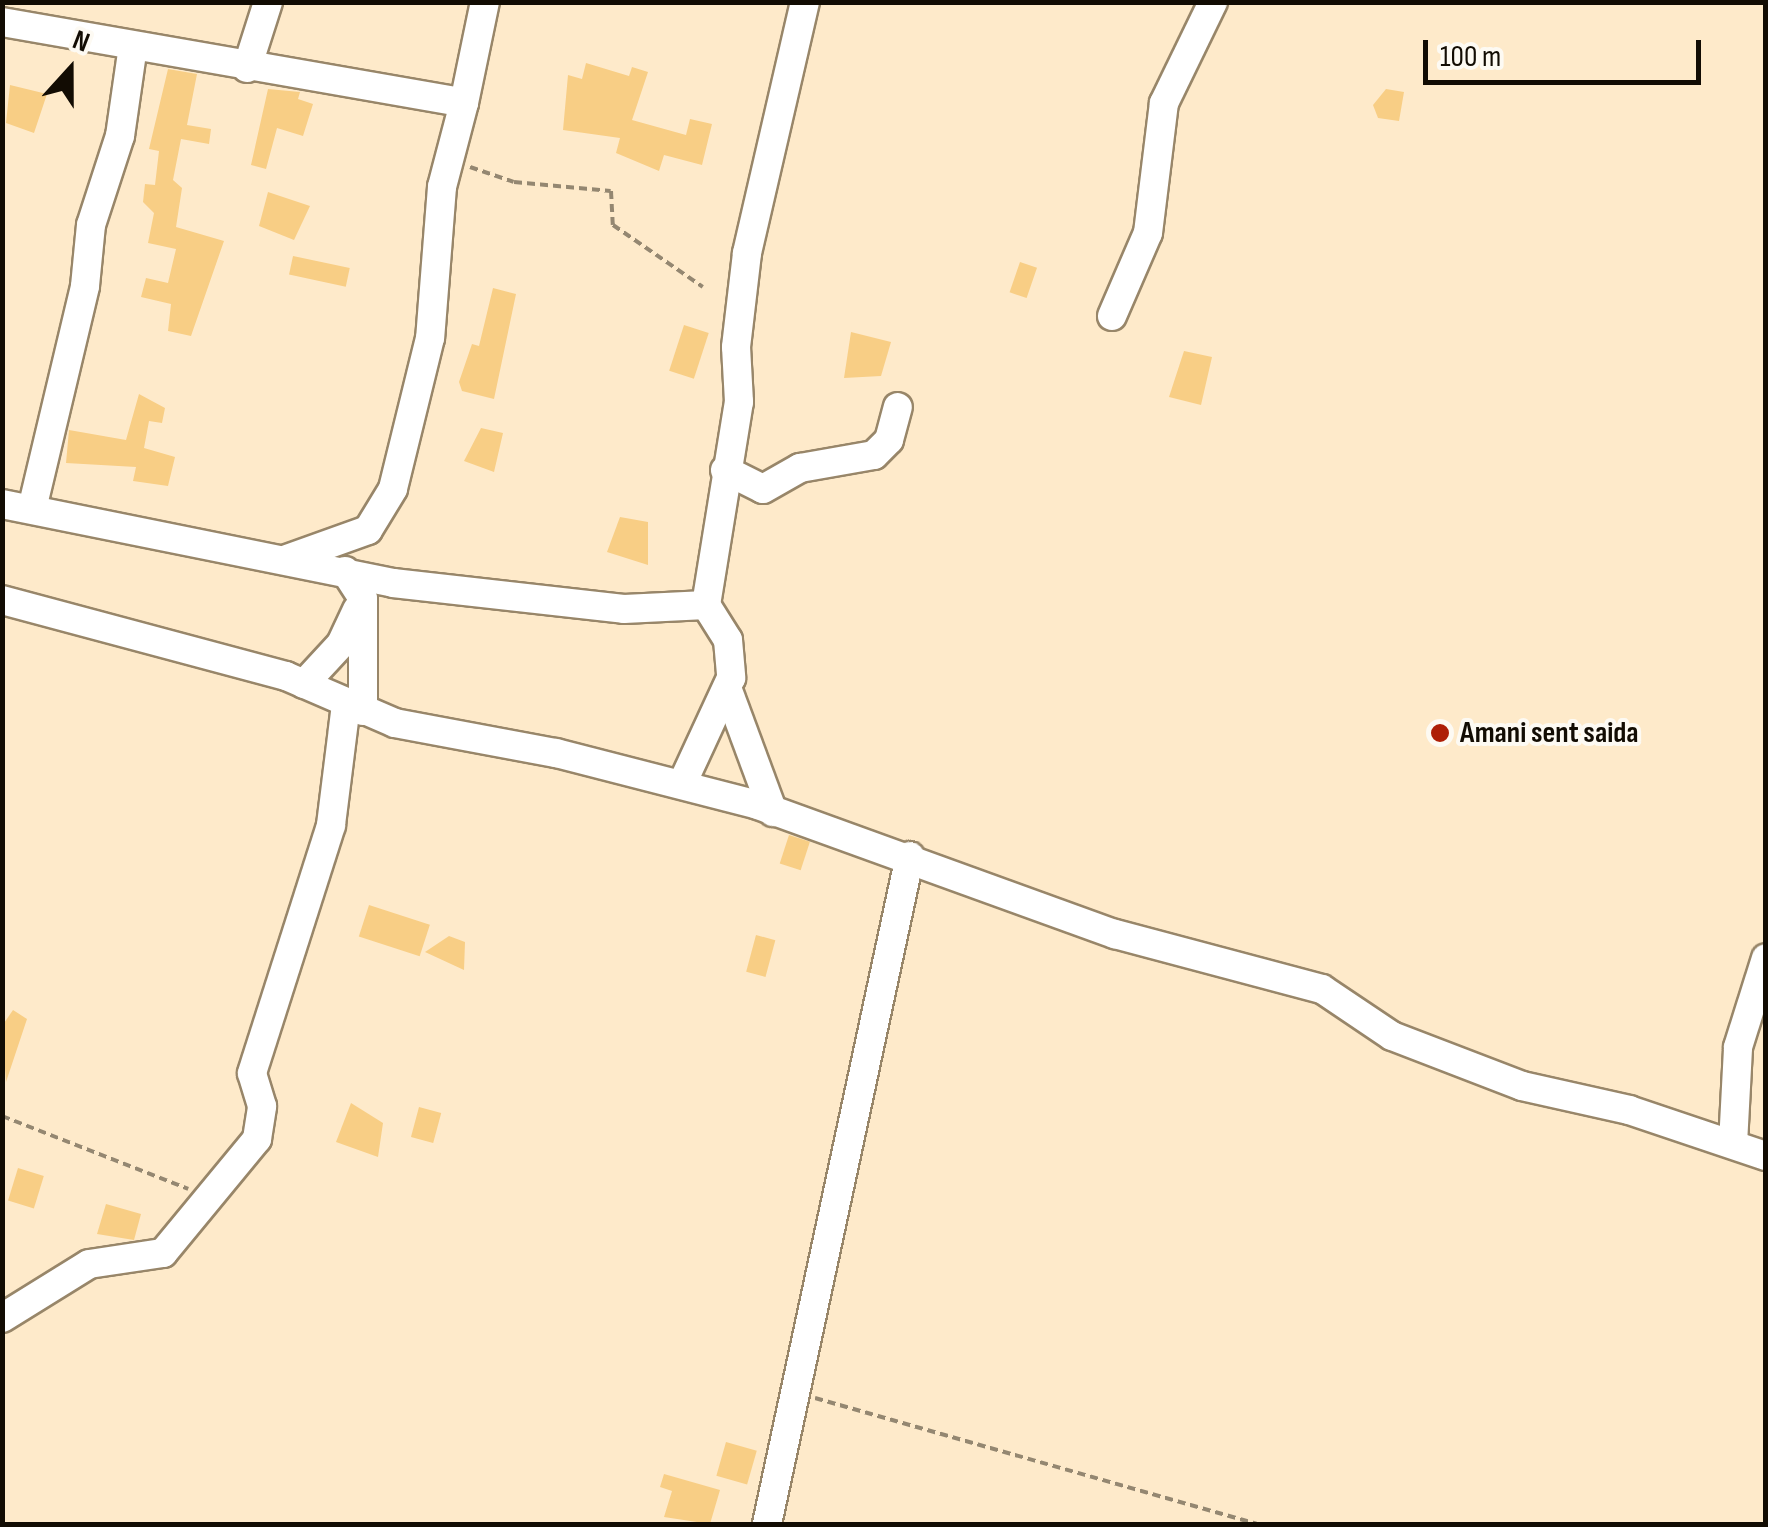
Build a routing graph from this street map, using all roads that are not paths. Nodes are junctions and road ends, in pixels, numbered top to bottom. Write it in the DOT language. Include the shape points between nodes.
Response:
graph roads {
  1 [pos="268,2"];
  2 [pos="485,2"];
  3 [pos="805,2"];
  4 [pos="1213,2"];
  5 [pos="2,22"];
  6 [pos="133,46"];
  7 [pos="247,68"];
  8 [pos="464,102"];
  9 [pos="1112,316"];
  10 [pos="898,408"];
  11 [pos="725,470"];
  12 [pos="2,504"];
  13 [pos="32,509"];
  14 [pos="287,559"];
  15 [pos="346,571"];
  16 [pos="2,600"];
  17 [pos="364,600"];
  18 [pos="706,606"];
  19 [pos="304,684"];
  20 [pos="729,693"];
  21 [pos="355,708"];
  22 [pos="682,784"];
  23 [pos="773,812"];
  24 [pos="910,856"];
  25 [pos="1766,958"];
  26 [pos="1733,1144"];
  27 [pos="1766,1156"];
  28 [pos="2,1318"];
  29 [pos="767,1524"];
  1 -- 7 [label="street"];
  2 -- 8 [label="street"];
  3 -- 11 [label="street" via="747,254 736,346 740,396"];
  4 -- 9 [label="street" via="1164,103 1148,232"];
  5 -- 6 [label="street"];
  6 -- 7 [label="street"];
  6 -- 13 [label="street" via="120,136 91,225 85,286"];
  7 -- 8 [label="street"];
  8 -- 14 [label="street" via="442,187 430,338 393,488 368,530"];
  10 -- 11 [label="street" via="889,440 874,455 800,468 763,489"];
  11 -- 18 [label="street"];
  12 -- 13 [label="street"];
  13 -- 14 [label="street"];
  14 -- 15 [label="street"];
  15 -- 17 [label="street"];
  15 -- 18 [label="street" via="624,609"];
  16 -- 19 [label="street"];
  17 -- 19 [label="street" via="341,644"];
  17 -- 21 [label="street"];
  18 -- 20 [label="street" via="728,640"];
  19 -- 21 [label="street"];
  20 -- 22 [label="street" via="705,722"];
  20 -- 23 [label="street"];
  21 -- 22 [label="street"];
  21 -- 28 [label="street" via="331,825 252,1073 262,1106 257,1139 163,1253 88,1264"];
  22 -- 23 [label="street"];
  23 -- 24 [label="street"];
  24 -- 26 [label="street" via="1115,934 1322,989 1392,1036 1522,1086"];
  24 -- 29 [label="street"];
  25 -- 26 [label="street" via="1738,1047"];
  26 -- 27 [label="street"];
}
